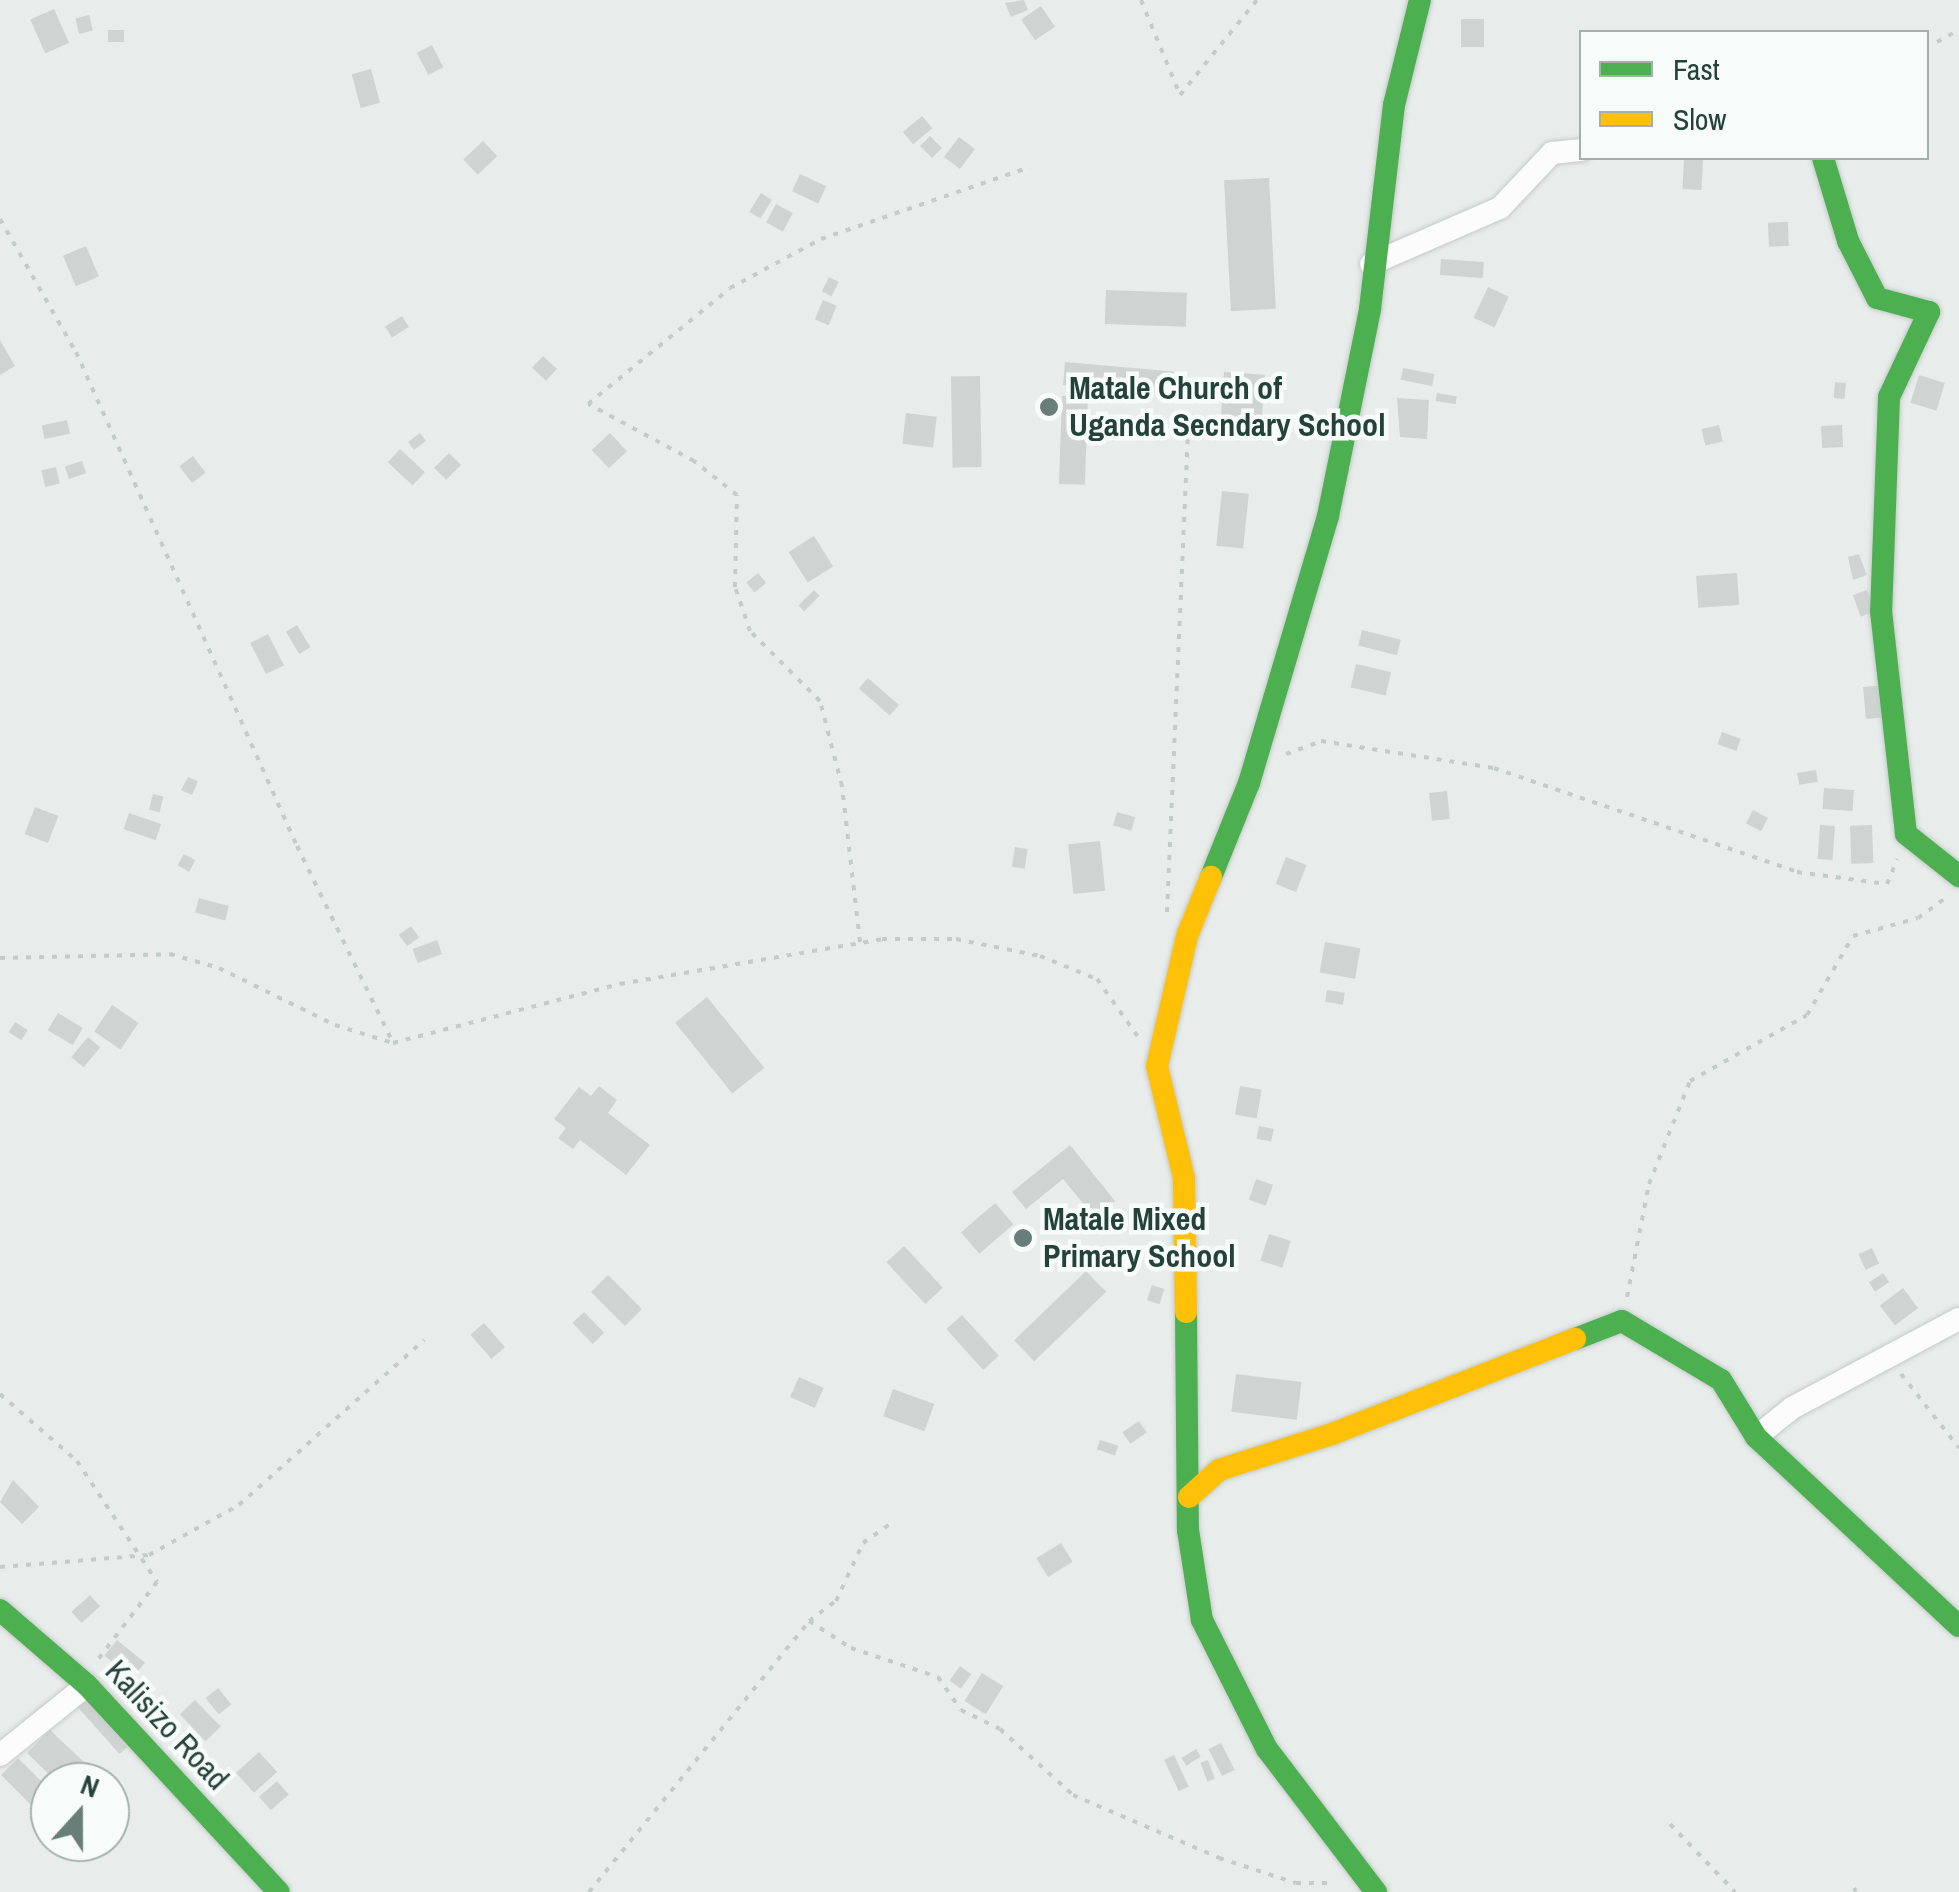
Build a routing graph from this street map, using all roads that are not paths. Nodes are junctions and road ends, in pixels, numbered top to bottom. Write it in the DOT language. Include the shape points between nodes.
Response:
graph roads {
  1 [pos="1420,0"];
  2 [pos="1579,150"];
  3 [pos="1825,160"];
  4 [pos="1371,264"];
  5 [pos="1959,876"];
  6 [pos="1959,1319"];
  7 [pos="1756,1437"];
  8 [pos="1189,1496"];
  9 [pos="0,1610"];
  10 [pos="1959,1626"];
  11 [pos="84,1682"];
  12 [pos="0,1755"];
  13 [pos="1370,1884"];
  14 [pos="279,1892"];
  1 -- 4 [label="street" via="1394,105"];
  2 -- 4 [label="street" via="1552,153 1500,208"];
  3 -- 5 [label="street" via="1848,242 1876,298 1929,312 1889,397 1881,611 1906,834"];
  4 -- 8 [label="street" via="1370,310 1328,516 1254,766 1187,936 1157,1066 1184,1178"];
  6 -- 7 [label="street" via="1792,1408"];
  7 -- 8 [label="street" via="1721,1380 1622,1321 1332,1434 1219,1470"];
  7 -- 10 [label="street"];
  8 -- 13 [label="street" via="1193,1578 1218,1656 1267,1749"];
  9 -- 11 [label="street, Kalisizo Road"];
  11 -- 12 [label="street"];
  11 -- 14 [label="street, Kalisizo Road"];
}
